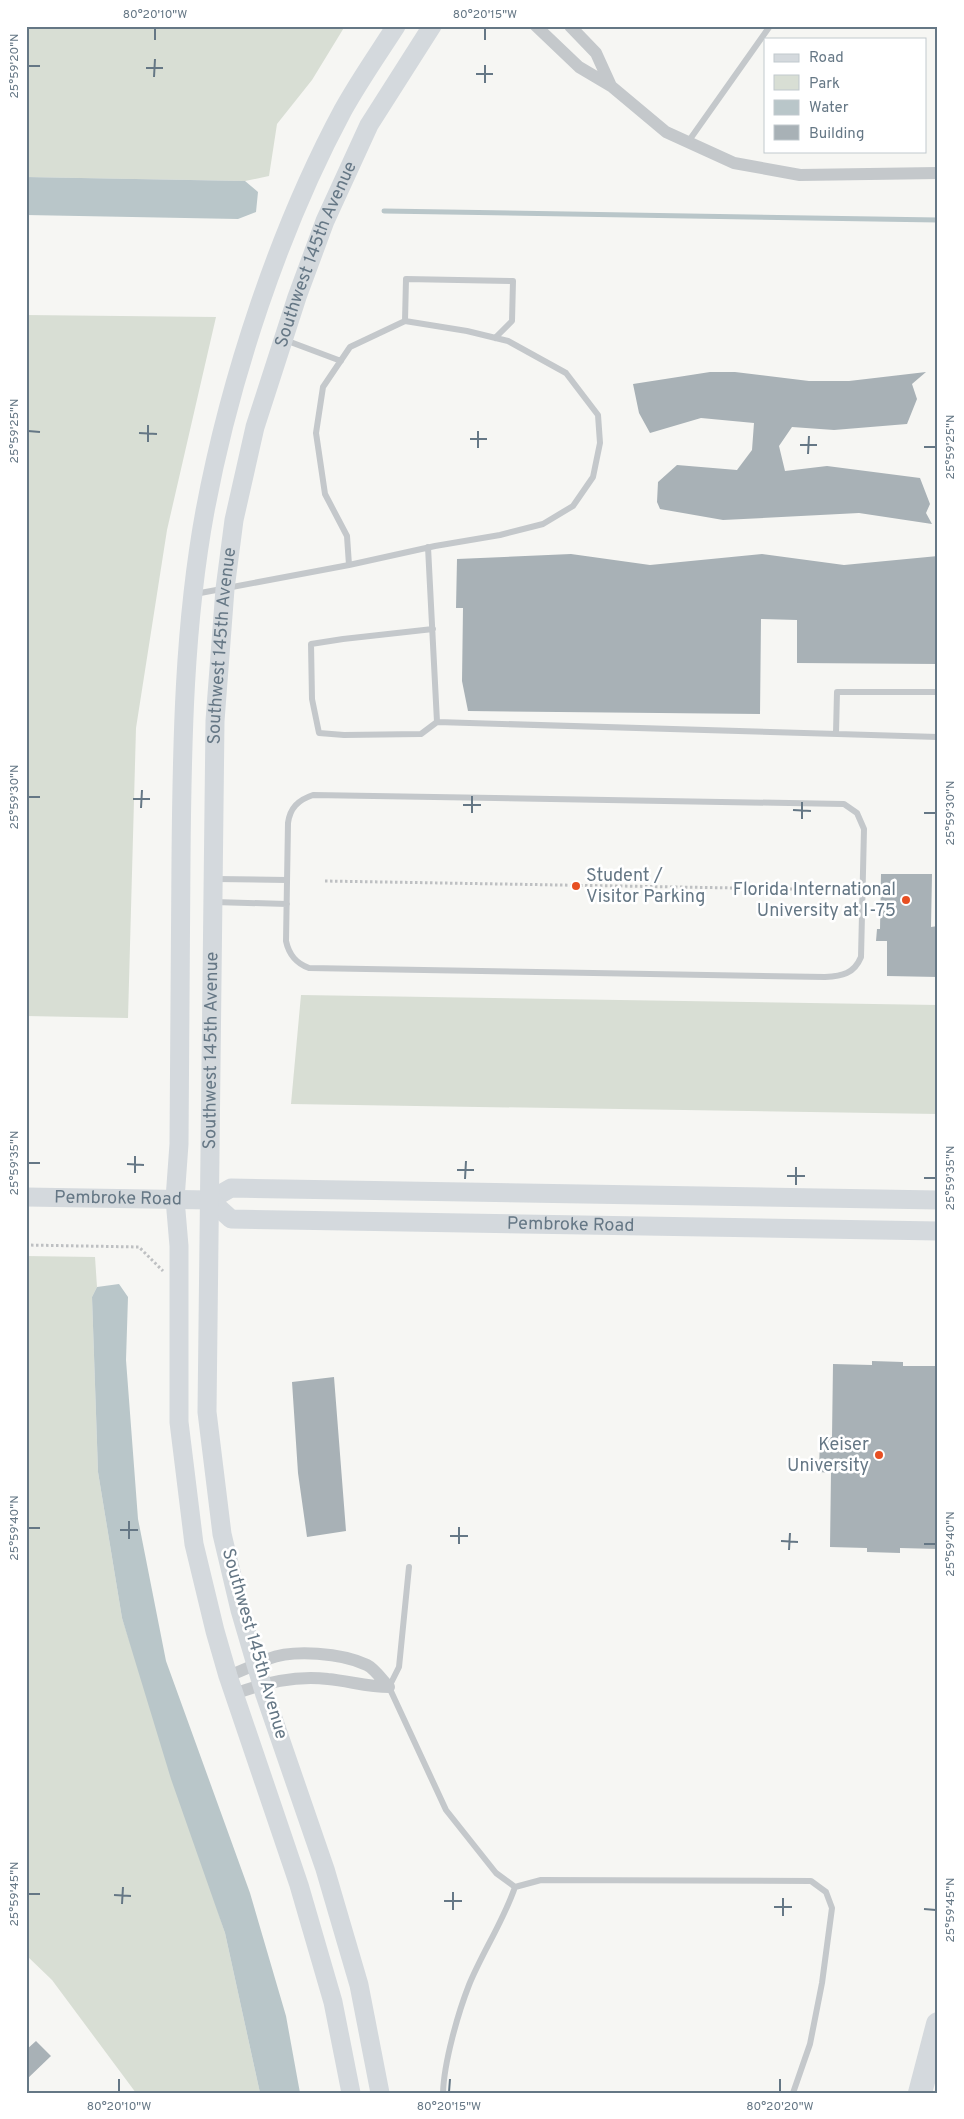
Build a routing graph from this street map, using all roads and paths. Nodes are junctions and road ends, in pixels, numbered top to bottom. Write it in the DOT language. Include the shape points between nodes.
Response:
graph roads {
  1 [pos="396,26"];
  2 [pos="432,26"];
  3 [pos="536,26"];
  4 [pos="570,26"];
  5 [pos="770,26"];
  6 [pos="612,86"];
  7 [pos="688,142"];
  8 [pos="938,173"];
  9 [pos="405,321"];
  10 [pos="495,338"];
  11 [pos="283,339"];
  12 [pos="340,361"];
  13 [pos="428,547"];
  14 [pos="349,565"];
  15 [pos="225,589"];
  16 [pos="193,594"];
  17 [pos="433,629"];
  18 [pos="938,692"];
  19 [pos="437,722"];
  20 [pos="836,733"];
  21 [pos="938,737"];
  22 [pos="213,879"];
  23 [pos="287,880"];
  24 [pos="324,881"];
  25 [pos="864,890"];
  26 [pos="212,902"];
  27 [pos="287,904"];
  28 [pos="26,1197"];
  29 [pos="175,1199"];
  30 [pos="210,1200"];
  31 [pos="938,1200"];
  32 [pos="938,1231"];
  33 [pos="26,1245"];
  34 [pos="163,1272"];
  35 [pos="409,1566"];
  36 [pos="256,1666"];
  37 [pos="262,1684"];
  38 [pos="231,1685"];
  39 [pos="389,1687"];
  40 [pos="515,1887"];
  41 [pos="938,2024"];
  42 [pos="351,2093"];
  43 [pos="380,2093"];
  44 [pos="443,2093"];
  45 [pos="793,2093"];
  46 [pos="920,2093"];
  1 -- 16 [label="street, Southwest 145th Avenue" via="344,110 297,208 265,290 227,413 205,512"];
  2 -- 11 [label="street, Southwest 145th Avenue" via="369,125 325,221"];
  3 -- 6 [label="street" via="578,67"];
  4 -- 6 [label="street" via="596,53"];
  5 -- 7 [label="lane"];
  6 -- 7 [label="street" via="666,132"];
  7 -- 8 [label="street" via="734,163 800,175"];
  9 -- 10 [label="lane"];
  9 -- 10 [label="lane" via="406,279 513,281 512,321"];
  9 -- 12 [label="lane" via="350,347"];
  10 -- 13 [label="lane" via="508,341 566,374 598,415 600,443 593,477 574,506 543,524"];
  11 -- 12 [label="lane"];
  11 -- 15 [label="street, Southwest 145th Avenue" via="255,427 234,520"];
  12 -- 14 [label="lane" via="323,387 316,433 325,494 347,536"];
  13 -- 14 [label="lane"];
  13 -- 17 [label="lane"];
  14 -- 15 [label="lane"];
  15 -- 16 [label="lane"];
  15 -- 22 [label="street, Southwest 145th Avenue" via="215,721"];
  16 -- 29 [label="street, Southwest 145th Avenue" via="182,734 179,1154"];
  17 -- 19 [label="lane"];
  17 -- 19 [label="lane" via="311,644 312,699 319,733 421,734"];
  18 -- 20 [label="lane" via="837,692"];
  19 -- 20 [label="lane"];
  20 -- 21 [label="lane"];
  22 -- 23 [label="lane"];
  22 -- 26 [label="street, Southwest 145th Avenue"];
  23 -- 25 [label="lane" via="289,816 297,803 313,796 578,799 844,804 857,813 864,828"];
  23 -- 27 [label="lane"];
  24 -- 25 [label="path"];
  25 -- 27 [label="lane" via="859,962 847,974 825,977 309,968 297,962 288,951"];
  26 -- 27 [label="lane"];
  26 -- 30 [label="street, Southwest 145th Avenue"];
  28 -- 29 [label="street, Pembroke Road"];
  29 -- 30 [label="street, Pembroke Road"];
  29 -- 38 [label="street, Southwest 145th Avenue" via="179,1422 194,1544"];
  30 -- 31 [label="street, Pembroke Road" via="231,1188"];
  30 -- 32 [label="street, Pembroke Road" via="231,1219"];
  30 -- 36 [label="street, Southwest 145th Avenue" via="207,1412 222,1534"];
  33 -- 34 [label="path" via="138,1247"];
  35 -- 39 [label="lane" via="399,1667"];
  36 -- 37 [label="street, Southwest 145th Avenue"];
  36 -- 38 [label="street"];
  36 -- 39 [label="street" via="268,1659 284,1656 343,1657 369,1665"];
  37 -- 38 [label="street"];
  37 -- 39 [label="street" via="276,1680 327,1678 369,1687"];
  37 -- 43 [label="street, Southwest 145th Avenue" via="349,1950"];
  38 -- 42 [label="street, Southwest 145th Avenue" via="299,1885 333,2002"];
  39 -- 40 [label="lane" via="446,1810 496,1873"];
  40 -- 44 [label="lane" via="469,1985 452,2040"];
  40 -- 45 [label="lane" via="541,1880 811,1881 826,1892 832,1908 822,1983 810,2044"];
  41 -- 46 [label="highway"];
}
